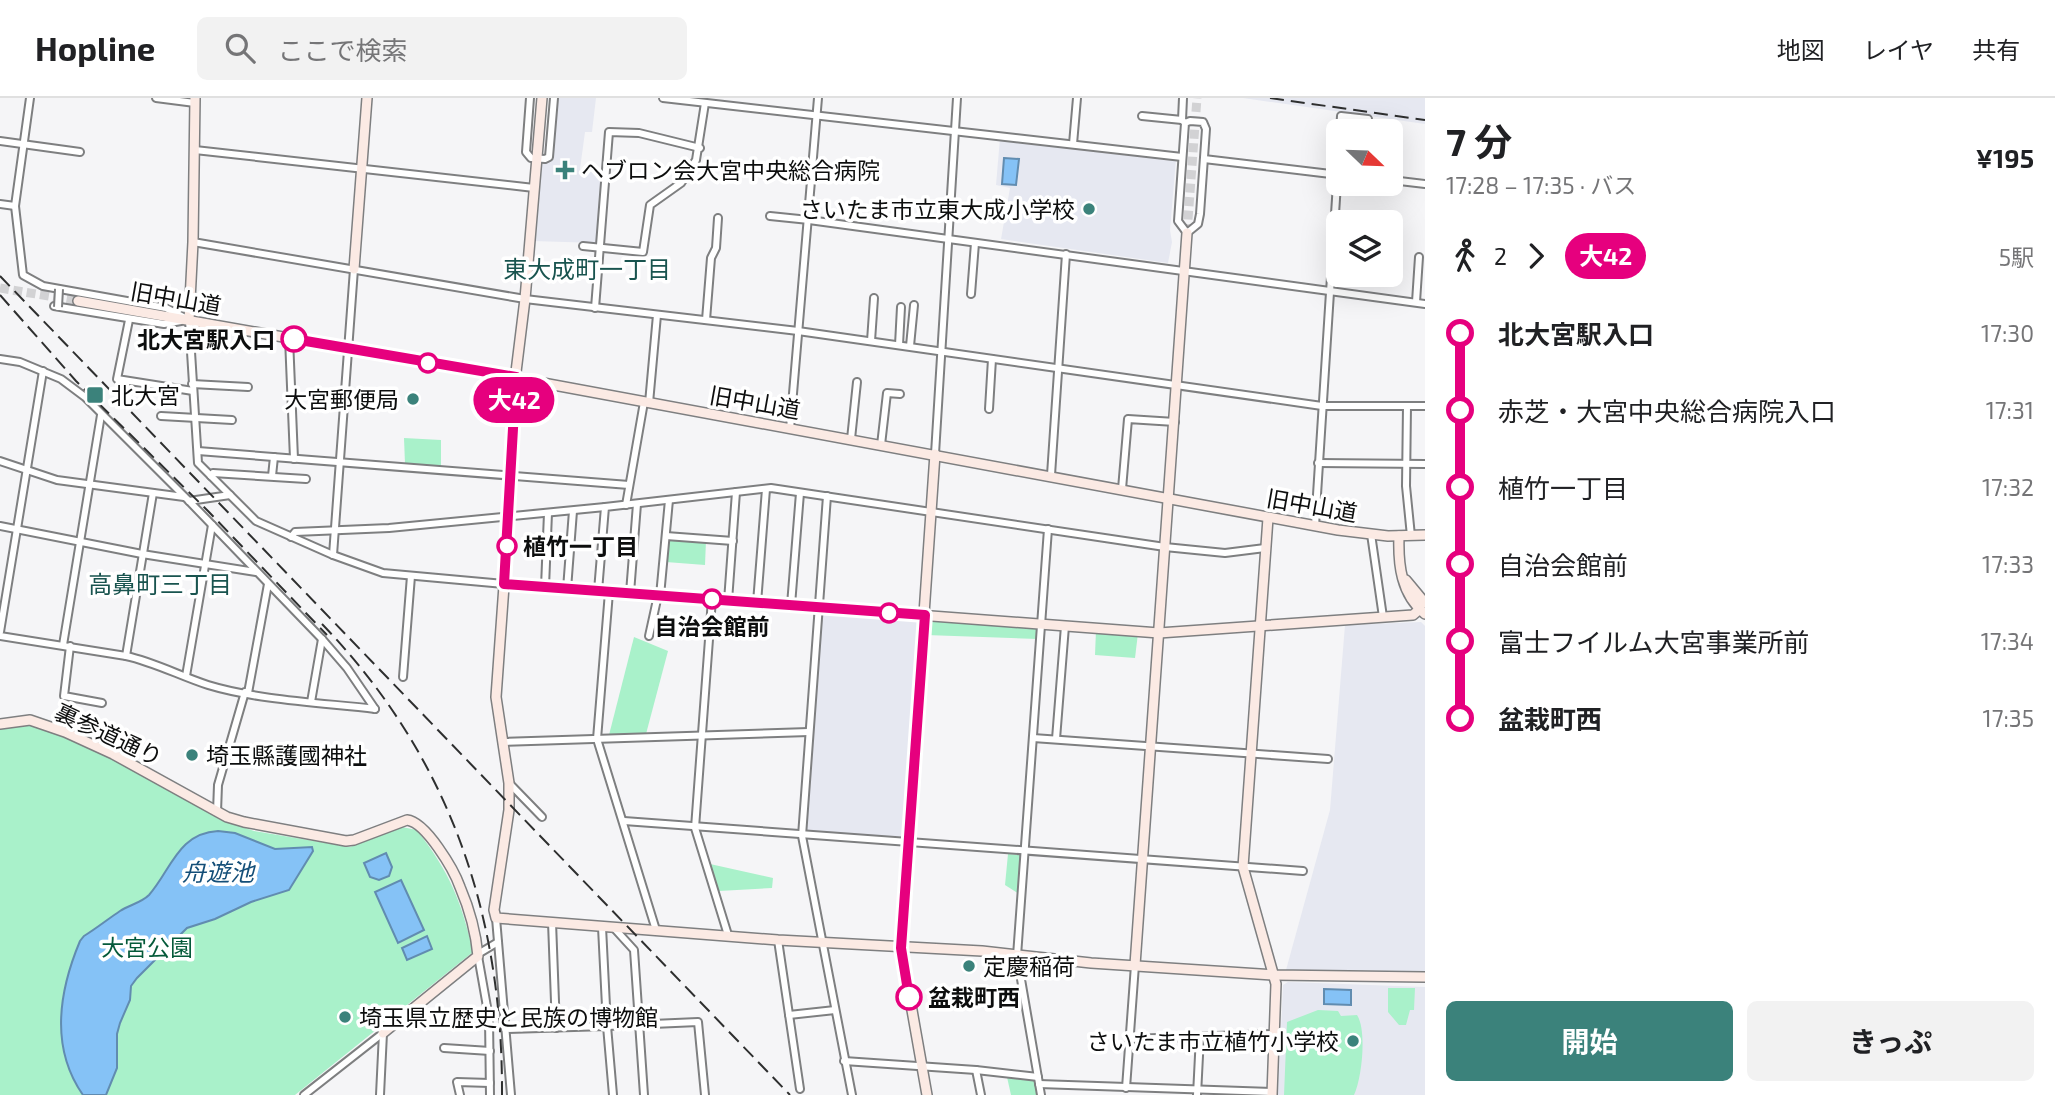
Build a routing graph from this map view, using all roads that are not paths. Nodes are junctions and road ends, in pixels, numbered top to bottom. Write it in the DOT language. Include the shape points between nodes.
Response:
graph roads {
  1 [pos="30,98"];
  2 [pos="156,98"];
  3 [pos="367,98"];
  4 [pos="530,98"];
  5 [pos="542,98"];
  6 [pos="554,98"];
  7 [pos="663,98"];
  8 [pos="818,98"];
  9 [pos="957,98"];
  10 [pos="1077,98"];
  11 [pos="1182,98"];
  12 [pos="675,99"];
  13 [pos="195,101"];
  14 [pos="705,103"];
  15 [pos="817,115"];
  16 [pos="1142,116"];
  17 [pos="1341,119"];
  18 [pos="1367,119"];
  19 [pos="1184,121"];
  20 [pos="955,130"];
  21 [pos="0,141"];
  22 [pos="24,144"];
  23 [pos="1073,144"];
  24 [pos="699,148"];
  25 [pos="195,150"];
  26 [pos="80,152"];
  27 [pos="1182,157"];
  28 [pos="537,159"];
  29 [pos="1204,159"];
  30 [pos="360,169"];
  31 [pos="1326,174"];
  32 [pos="1404,182"];
  33 [pos="1425,184"];
  34 [pos="534,188"];
  35 [pos="1337,196"];
  36 [pos="0,204"];
  37 [pos="15,206"];
  38 [pos="770,216"];
  39 [pos="718,218"];
  40 [pos="808,220"];
  41 [pos="1187,233"];
  42 [pos="948,239"];
  43 [pos="193,242"];
  44 [pos="975,243"];
  45 [pos="583,246"];
  46 [pos="601,247"];
  47 [pos="1066,254"];
  48 [pos="1419,257"];
  49 [pos="354,269"];
  50 [pos="1185,270"];
  51 [pos="33,284"];
  52 [pos="42,286"];
  53 [pos="59,289"];
  54 [pos="1330,290"];
  55 [pos="971,294"];
  56 [pos="874,298"];
  57 [pos="525,299"];
  58 [pos="78,301"];
  59 [pos="1416,302"];
  60 [pos="1425,304"];
  61 [pos="914,305"];
  62 [pos="901,307"];
  63 [pos="596,308"];
  64 [pos="657,315"];
  65 [pos="129,320"];
  66 [pos="189,320"];
  67 [pos="706,320"];
  68 [pos="798,331"];
  69 [pos="289,338"];
  70 [pos="871,341"];
  71 [pos="899,345"];
  72 [pos="910,346"];
  73 [pos="348,349"];
  74 [pos="941,351"];
  75 [pos="0,359"];
  76 [pos="992,359"];
  77 [pos="1059,369"];
  78 [pos="43,371"];
  79 [pos="516,377"];
  80 [pos="857,382"];
  81 [pos="1177,386"];
  82 [pos="193,387"];
  83 [pos="248,387"];
  84 [pos="900,394"];
  85 [pos="647,403"];
  86 [pos="1322,406"];
  87 [pos="1407,406"];
  88 [pos="1425,407"];
  89 [pos="989,409"];
  90 [pos="101,415"];
  91 [pos="162,416"];
  92 [pos="195,419"];
  93 [pos="232,420"];
  94 [pos="1175,422"];
  95 [pos="790,429"];
  96 [pos="851,439"];
  97 [pos="881,445"];
  98 [pos="198,451"];
  99 [pos="935,454"];
  100 [pos="274,457"];
  101 [pos="294,459"];
  102 [pos="0,461"];
  103 [pos="340,463"];
  104 [pos="1318,463"];
  105 [pos="1406,464"];
  106 [pos="1425,464"];
  107 [pos="26,470"];
  108 [pos="511,475"];
  109 [pos="1051,475"];
  110 [pos="211,476"];
  111 [pos="272,476"];
  112 [pos="306,479"];
  113 [pos="89,485"];
  114 [pos="629,485"];
  115 [pos="766,489"];
  116 [pos="1122,489"];
  117 [pos="736,492"];
  118 [pos="800,492"];
  119 [pos="153,493"];
  120 [pos="230,495"];
  121 [pos="827,496"];
  122 [pos="1168,498"];
  123 [pos="187,499"];
  124 [pos="669,500"];
  125 [pos="637,504"];
  126 [pos="626,505"];
  127 [pos="605,508"];
  128 [pos="573,511"];
  129 [pos="932,511"];
  130 [pos="548,513"];
  131 [pos="509,516"];
  132 [pos="1268,518"];
  133 [pos="212,525"];
  134 [pos="0,526"];
  135 [pos="1315,526"];
  136 [pos="17,529"];
  137 [pos="1048,529"];
  138 [pos="335,530"];
  139 [pos="1371,534"];
  140 [pos="1425,535"];
  141 [pos="666,536"];
  142 [pos="1399,536"];
  143 [pos="1411,536"];
  144 [pos="291,537"];
  145 [pos="733,541"];
  146 [pos="80,542"];
  147 [pos="1165,547"];
  148 [pos="1265,548"];
  149 [pos="142,554"];
  150 [pos="333,555"];
  151 [pos="205,565"];
  152 [pos="256,572"];
  153 [pos="411,576"];
  154 [pos="268,584"];
  155 [pos="504,584"];
  156 [pos="545,587"];
  157 [pos="567,589"];
  158 [pos="598,591"];
  159 [pos="609,592"];
  160 [pos="629,593"];
  161 [pos="659,596"];
  162 [pos="712,599"];
  163 [pos="728,601"];
  164 [pos="757,603"];
  165 [pos="791,605"];
  166 [pos="818,607"];
  167 [pos="1423,609"];
  168 [pos="925,615"];
  169 [pos="1383,617"];
  170 [pos="1041,623"];
  171 [pos="1260,624"];
  172 [pos="1065,625"];
  173 [pos="1159,633"];
  174 [pos="0,634"];
  175 [pos="649,636"];
  176 [pos="322,639"];
  177 [pos="66,645"];
  178 [pos="125,656"];
  179 [pos="186,676"];
  180 [pos="402,677"];
  181 [pos="247,692"];
  182 [pos="312,702"];
  183 [pos="102,703"];
  184 [pos="0,724"];
  185 [pos="809,732"];
  186 [pos="702,736"];
  187 [pos="597,738"];
  188 [pos="1033,738"];
  189 [pos="1056,739"];
  190 [pos="502,742"];
  191 [pos="1149,746"];
  192 [pos="1250,754"];
  193 [pos="1328,759"];
  194 [pos="509,783"];
  195 [pos="217,812"];
  196 [pos="542,817"];
  197 [pos="624,821"];
  198 [pos="695,828"];
  199 [pos="802,836"];
  200 [pos="908,842"];
  201 [pos="1025,851"];
  202 [pos="1142,859"];
  203 [pos="1243,867"];
  204 [pos="1303,871"];
  205 [pos="496,918"];
  206 [pos="552,922"];
  207 [pos="602,927"];
  208 [pos="614,928"];
  209 [pos="656,930"];
  210 [pos="728,935"];
  211 [pos="778,940"];
  212 [pos="498,942"];
  213 [pos="822,943"];
  214 [pos="901,948"];
  215 [pos="478,955"];
  216 [pos="1017,956"];
  217 [pos="1135,965"];
  218 [pos="1274,975"];
  219 [pos="1425,977"];
  220 [pos="835,1010"];
  221 [pos="789,1014"];
  222 [pos="639,1025"];
  223 [pos="607,1026"];
  224 [pos="556,1028"];
  225 [pos="505,1030"];
  226 [pos="383,1033"];
  227 [pos="1275,1034"];
  228 [pos="1200,1036"];
  229 [pos="1130,1039"];
  230 [pos="444,1048"];
  231 [pos="490,1051"];
  232 [pos="845,1061"];
  233 [pos="922,1066"];
  234 [pos="976,1070"];
  235 [pos="1039,1081"];
  236 [pos="490,1083"];
  237 [pos="800,1089"];
  238 [pos="1121,1090"];
  239 [pos="1197,1092"];
  240 [pos="1272,1093"];
  241 [pos="304,1095"];
  242 [pos="380,1095"];
  243 [pos="460,1095"];
  244 [pos="490,1095"];
  245 [pos="511,1095"];
  246 [pos="613,1095"];
  247 [pos="644,1095"];
  248 [pos="705,1095"];
  249 [pos="852,1095"];
  250 [pos="927,1095"];
  251 [pos="981,1095"];
  252 [pos="1041,1095"];
  1 -- 22 [label="street"];
  2 -- 13 [label="street"];
  3 -- 30 [label="street"];
  4 -- 28 [label="street" via="526,152"];
  5 -- 28 [label="street"];
  6 -- 28 [label="street" via="549,157"];
  7 -- 12 [label="street"];
  8 -- 15 [label="street"];
  9 -- 20 [label="street"];
  10 -- 23 [label="street"];
  11 -- 19 [label="street"];
  12 -- 14 [label="street"];
  13 -- 25 [label="street"];
  14 -- 15 [label="street"];
  14 -- 24 [label="street"];
  15 -- 20 [label="street"];
  15 -- 40 [label="street"];
  16 -- 19 [label="street"];
  17 -- 18 [label="street"];
  19 -- 27 [label="street"];
  19 -- 29 [label="street" via="1205,124"];
  20 -- 23 [label="street"];
  20 -- 42 [label="street"];
  21 -- 22 [label="street"];
  22 -- 26 [label="street"];
  22 -- 37 [label="street"];
  23 -- 27 [label="street"];
  24 -- 46 [label="street" via="681,183 650,205 643,252"];
  24 -- 46 [label="street" via="639,133 609,132"];
  25 -- 30 [label="street"];
  25 -- 43 [label="street"];
  27 -- 41 [label="street" via="1178,221"];
  28 -- 34 [label="street"];
  29 -- 31 [label="street"];
  29 -- 41 [label="street" via="1198,224"];
  30 -- 34 [label="street"];
  30 -- 49 [label="street"];
  32 -- 33 [label="street"];
  34 -- 57 [label="street"];
  35 -- 54 [label="street"];
  36 -- 37 [label="street"];
  37 -- 52 [label="street" via="23,275"];
  38 -- 40 [label="street"];
  39 -- 67 [label="street"];
  40 -- 42 [label="street"];
  40 -- 68 [label="street"];
  41 -- 50 [label="street"];
  42 -- 44 [label="street"];
  42 -- 74 [label="street"];
  43 -- 49 [label="street"];
  43 -- 66 [label="street"];
  44 -- 47 [label="street"];
  44 -- 55 [label="street"];
  45 -- 46 [label="street"];
  46 -- 63 [label="street"];
  47 -- 50 [label="street"];
  47 -- 77 [label="street"];
  48 -- 59 [label="street"];
  49 -- 57 [label="street"];
  49 -- 73 [label="street"];
  50 -- 54 [label="street"];
  50 -- 81 [label="street"];
  51 -- 52 [label="street"];
  52 -- 53 [label="street"];
  53 -- 65 [label="street, bridge" via="56,307"];
  53 -- 66 [label="street" via="166,307"];
  54 -- 59 [label="street"];
  54 -- 86 [label="street"];
  56 -- 70 [label="street"];
  57 -- 63 [label="street"];
  57 -- 79 [label="street"];
  58 -- 66 [label="street, 旧中山道"];
  59 -- 60 [label="street"];
  61 -- 72 [label="street"];
  62 -- 71 [label="street"];
  63 -- 64 [label="street"];
  64 -- 67 [label="street"];
  64 -- 85 [label="street"];
  65 -- 66 [label="street" via="164,324"];
  65 -- 82 [label="street" via="117,379"];
  66 -- 69 [label="street, 旧中山道"];
  66 -- 82 [label="street"];
  67 -- 68 [label="street"];
  68 -- 70 [label="street"];
  68 -- 95 [label="street"];
  69 -- 73 [label="street, 旧中山道"];
  69 -- 101 [label="street"];
  70 -- 71 [label="street"];
  71 -- 72 [label="street"];
  72 -- 74 [label="street"];
  73 -- 79 [label="street, 旧中山道"];
  73 -- 103 [label="street"];
  74 -- 76 [label="street"];
  74 -- 99 [label="street"];
  75 -- 78 [label="street"];
  76 -- 77 [label="street"];
  76 -- 89 [label="street"];
  77 -- 81 [label="street"];
  77 -- 109 [label="street"];
  78 -- 90 [label="street" via="68,383"];
  78 -- 107 [label="street"];
  79 -- 85 [label="street, 旧中山道"];
  79 -- 108 [label="street"];
  80 -- 96 [label="street"];
  81 -- 86 [label="street"];
  81 -- 94 [label="street"];
  82 -- 83 [label="street"];
  82 -- 92 [label="street"];
  84 -- 97 [label="street" via="887,393"];
  85 -- 95 [label="street, 旧中山道"];
  85 -- 114 [label="street"];
  86 -- 87 [label="street"];
  86 -- 104 [label="street"];
  87 -- 88 [label="street"];
  87 -- 105 [label="street"];
  90 -- 113 [label="street"];
  90 -- 123 [label="street"];
  91 -- 92 [label="street"];
  92 -- 93 [label="street"];
  92 -- 98 [label="street"];
  94 -- 116 [label="street" via="1128,419"];
  94 -- 122 [label="street"];
  95 -- 96 [label="street, 旧中山道"];
  96 -- 97 [label="street, 旧中山道"];
  97 -- 99 [label="street, 旧中山道"];
  98 -- 100 [label="street"];
  98 -- 110 [label="street" via="198,463"];
  99 -- 109 [label="street, 旧中山道"];
  99 -- 129 [label="street"];
  100 -- 101 [label="street"];
  100 -- 111 [label="street"];
  101 -- 103 [label="street"];
  102 -- 107 [label="street"];
  103 -- 108 [label="street"];
  103 -- 138 [label="street"];
  104 -- 105 [label="street"];
  104 -- 135 [label="street"];
  105 -- 106 [label="street"];
  105 -- 143 [label="street"];
  107 -- 113 [label="street"];
  107 -- 136 [label="street"];
  108 -- 114 [label="street"];
  108 -- 131 [label="street"];
  109 -- 116 [label="street, 旧中山道"];
  110 -- 111 [label="street"];
  110 -- 120 [label="street"];
  111 -- 112 [label="street"];
  113 -- 119 [label="street"];
  113 -- 146 [label="street"];
  114 -- 126 [label="street"];
  115 -- 117 [label="street"];
  115 -- 118 [label="street"];
  115 -- 164 [label="street"];
  116 -- 122 [label="street, 旧中山道"];
  117 -- 124 [label="street"];
  117 -- 145 [label="street"];
  118 -- 121 [label="street"];
  118 -- 165 [label="street"];
  119 -- 123 [label="street"];
  119 -- 149 [label="street"];
  120 -- 123 [label="street"];
  120 -- 144 [label="street" via="256,521"];
  121 -- 129 [label="street"];
  121 -- 166 [label="street"];
  122 -- 132 [label="street, 旧中山道"];
  122 -- 147 [label="street"];
  123 -- 133 [label="street"];
  124 -- 125 [label="street"];
  124 -- 141 [label="street"];
  125 -- 126 [label="street"];
  125 -- 160 [label="street"];
  126 -- 127 [label="street"];
  127 -- 128 [label="street"];
  127 -- 158 [label="street"];
  128 -- 130 [label="street"];
  128 -- 157 [label="street"];
  129 -- 137 [label="street"];
  129 -- 168 [label="street"];
  130 -- 131 [label="street"];
  130 -- 156 [label="street"];
  131 -- 138 [label="street"];
  131 -- 155 [label="street"];
  132 -- 135 [label="street, 旧中山道"];
  132 -- 148 [label="street"];
  133 -- 151 [label="street"];
  133 -- 152 [label="street"];
  134 -- 136 [label="street"];
  135 -- 139 [label="street, 旧中山道"];
  136 -- 146 [label="street"];
  136 -- 174 [label="street"];
  137 -- 147 [label="street"];
  137 -- 170 [label="street"];
  138 -- 144 [label="street" via="295,532"];
  138 -- 150 [label="street"];
  139 -- 142 [label="street, 旧中山道"];
  139 -- 169 [label="street"];
  140 -- 143 [label="street, 旧中山道"];
  141 -- 145 [label="street"];
  141 -- 161 [label="street"];
  142 -- 143 [label="street, 旧中山道"];
  142 -- 167 [label="street" via="1400,573 1406,589"];
  144 -- 150 [label="street"];
  145 -- 163 [label="street"];
  146 -- 149 [label="street"];
  146 -- 177 [label="street"];
  147 -- 148 [label="street" via="1225,553"];
  147 -- 173 [label="street"];
  148 -- 171 [label="street"];
  149 -- 151 [label="street"];
  149 -- 178 [label="street"];
  150 -- 153 [label="street" via="383,573"];
  151 -- 152 [label="street"];
  151 -- 179 [label="street"];
  152 -- 154 [label="street"];
  153 -- 155 [label="street"];
  153 -- 180 [label="street"];
  154 -- 176 [label="street"];
  154 -- 181 [label="street"];
  155 -- 156 [label="street"];
  155 -- 190 [label="street" via="496,697"];
  156 -- 157 [label="street"];
  157 -- 158 [label="street"];
  158 -- 159 [label="street"];
  159 -- 160 [label="street"];
  159 -- 187 [label="street"];
  160 -- 161 [label="street"];
  161 -- 162 [label="street"];
  161 -- 175 [label="street"];
  162 -- 163 [label="street"];
  162 -- 186 [label="street"];
  163 -- 164 [label="street"];
  164 -- 165 [label="street"];
  165 -- 166 [label="street"];
  166 -- 168 [label="street"];
  166 -- 185 [label="street"];
  167 -- 169 [label="street" via="1413,615"];
  168 -- 170 [label="street"];
  168 -- 200 [label="street"];
  169 -- 171 [label="street"];
  170 -- 172 [label="street"];
  170 -- 188 [label="street"];
  171 -- 173 [label="street"];
  171 -- 192 [label="street"];
  172 -- 173 [label="street"];
  172 -- 189 [label="street"];
  173 -- 191 [label="street"];
  174 -- 177 [label="street"];
  176 -- 182 [label="street"];
  176 -- 182 [label="street" via="375,709"];
  177 -- 178 [label="street"];
  177 -- 183 [label="street" via="64,696"];
  178 -- 179 [label="street"];
  179 -- 181 [label="street"];
  181 -- 182 [label="street"];
  181 -- 195 [label="street" via="218,785"];
  184 -- 195 [label="street, 裏参道通り" via="30,720 54,727"];
  185 -- 186 [label="street"];
  185 -- 199 [label="street"];
  186 -- 187 [label="street"];
  186 -- 198 [label="street"];
  187 -- 190 [label="street"];
  187 -- 197 [label="street"];
  188 -- 189 [label="street"];
  188 -- 201 [label="street"];
  189 -- 191 [label="street"];
  190 -- 194 [label="street"];
  191 -- 192 [label="street"];
  191 -- 202 [label="street"];
  192 -- 193 [label="street"];
  192 -- 203 [label="street"];
  194 -- 196 [label="street"];
  194 -- 205 [label="street" via="509,824"];
  195 -- 215 [label="street, 裏参道通り" via="244,822 346,841 414,821 460,887"];
  197 -- 198 [label="street"];
  197 -- 209 [label="street"];
  198 -- 199 [label="street"];
  198 -- 210 [label="street"];
  199 -- 200 [label="street"];
  199 -- 213 [label="street"];
  200 -- 201 [label="street"];
  200 -- 214 [label="street"];
  201 -- 202 [label="street"];
  201 -- 216 [label="street"];
  202 -- 203 [label="street"];
  202 -- 217 [label="street"];
  203 -- 204 [label="street"];
  203 -- 218 [label="street"];
  205 -- 206 [label="street"];
  205 -- 212 [label="street"];
  206 -- 207 [label="street"];
  206 -- 224 [label="street"];
  207 -- 208 [label="street"];
  207 -- 223 [label="street"];
  208 -- 209 [label="street"];
  208 -- 222 [label="street" via="634,950"];
  209 -- 210 [label="street"];
  210 -- 211 [label="street"];
  211 -- 213 [label="street"];
  211 -- 221 [label="street"];
  212 -- 215 [label="street"];
  212 -- 225 [label="street"];
  213 -- 214 [label="street"];
  213 -- 220 [label="street"];
  214 -- 216 [label="street"];
  214 -- 233 [label="street"];
  215 -- 226 [label="street"];
  215 -- 231 [label="street"];
  216 -- 217 [label="street"];
  216 -- 235 [label="street"];
  217 -- 218 [label="street"];
  217 -- 229 [label="street"];
  218 -- 219 [label="street"];
  218 -- 227 [label="street"];
  220 -- 221 [label="street"];
  220 -- 232 [label="street"];
  221 -- 237 [label="street"];
  222 -- 223 [label="street"];
  222 -- 247 [label="street"];
  222 -- 248 [label="street" via="698,1022"];
  223 -- 224 [label="street"];
  223 -- 246 [label="street"];
  224 -- 225 [label="street"];
  225 -- 245 [label="street"];
  226 -- 241 [label="street"];
  226 -- 242 [label="street"];
  227 -- 228 [label="street"];
  227 -- 240 [label="street"];
  228 -- 229 [label="street"];
  228 -- 239 [label="street"];
  229 -- 238 [label="street"];
  230 -- 231 [label="street"];
  231 -- 236 [label="street"];
  232 -- 233 [label="street"];
  232 -- 249 [label="street"];
  233 -- 234 [label="street"];
  233 -- 250 [label="street"];
  234 -- 235 [label="street"];
  234 -- 251 [label="street"];
  235 -- 238 [label="street"];
  235 -- 252 [label="street"];
  236 -- 243 [label="street" via="457,1082"];
  236 -- 244 [label="street"];
  238 -- 239 [label="street"];
  239 -- 240 [label="street"];
}
